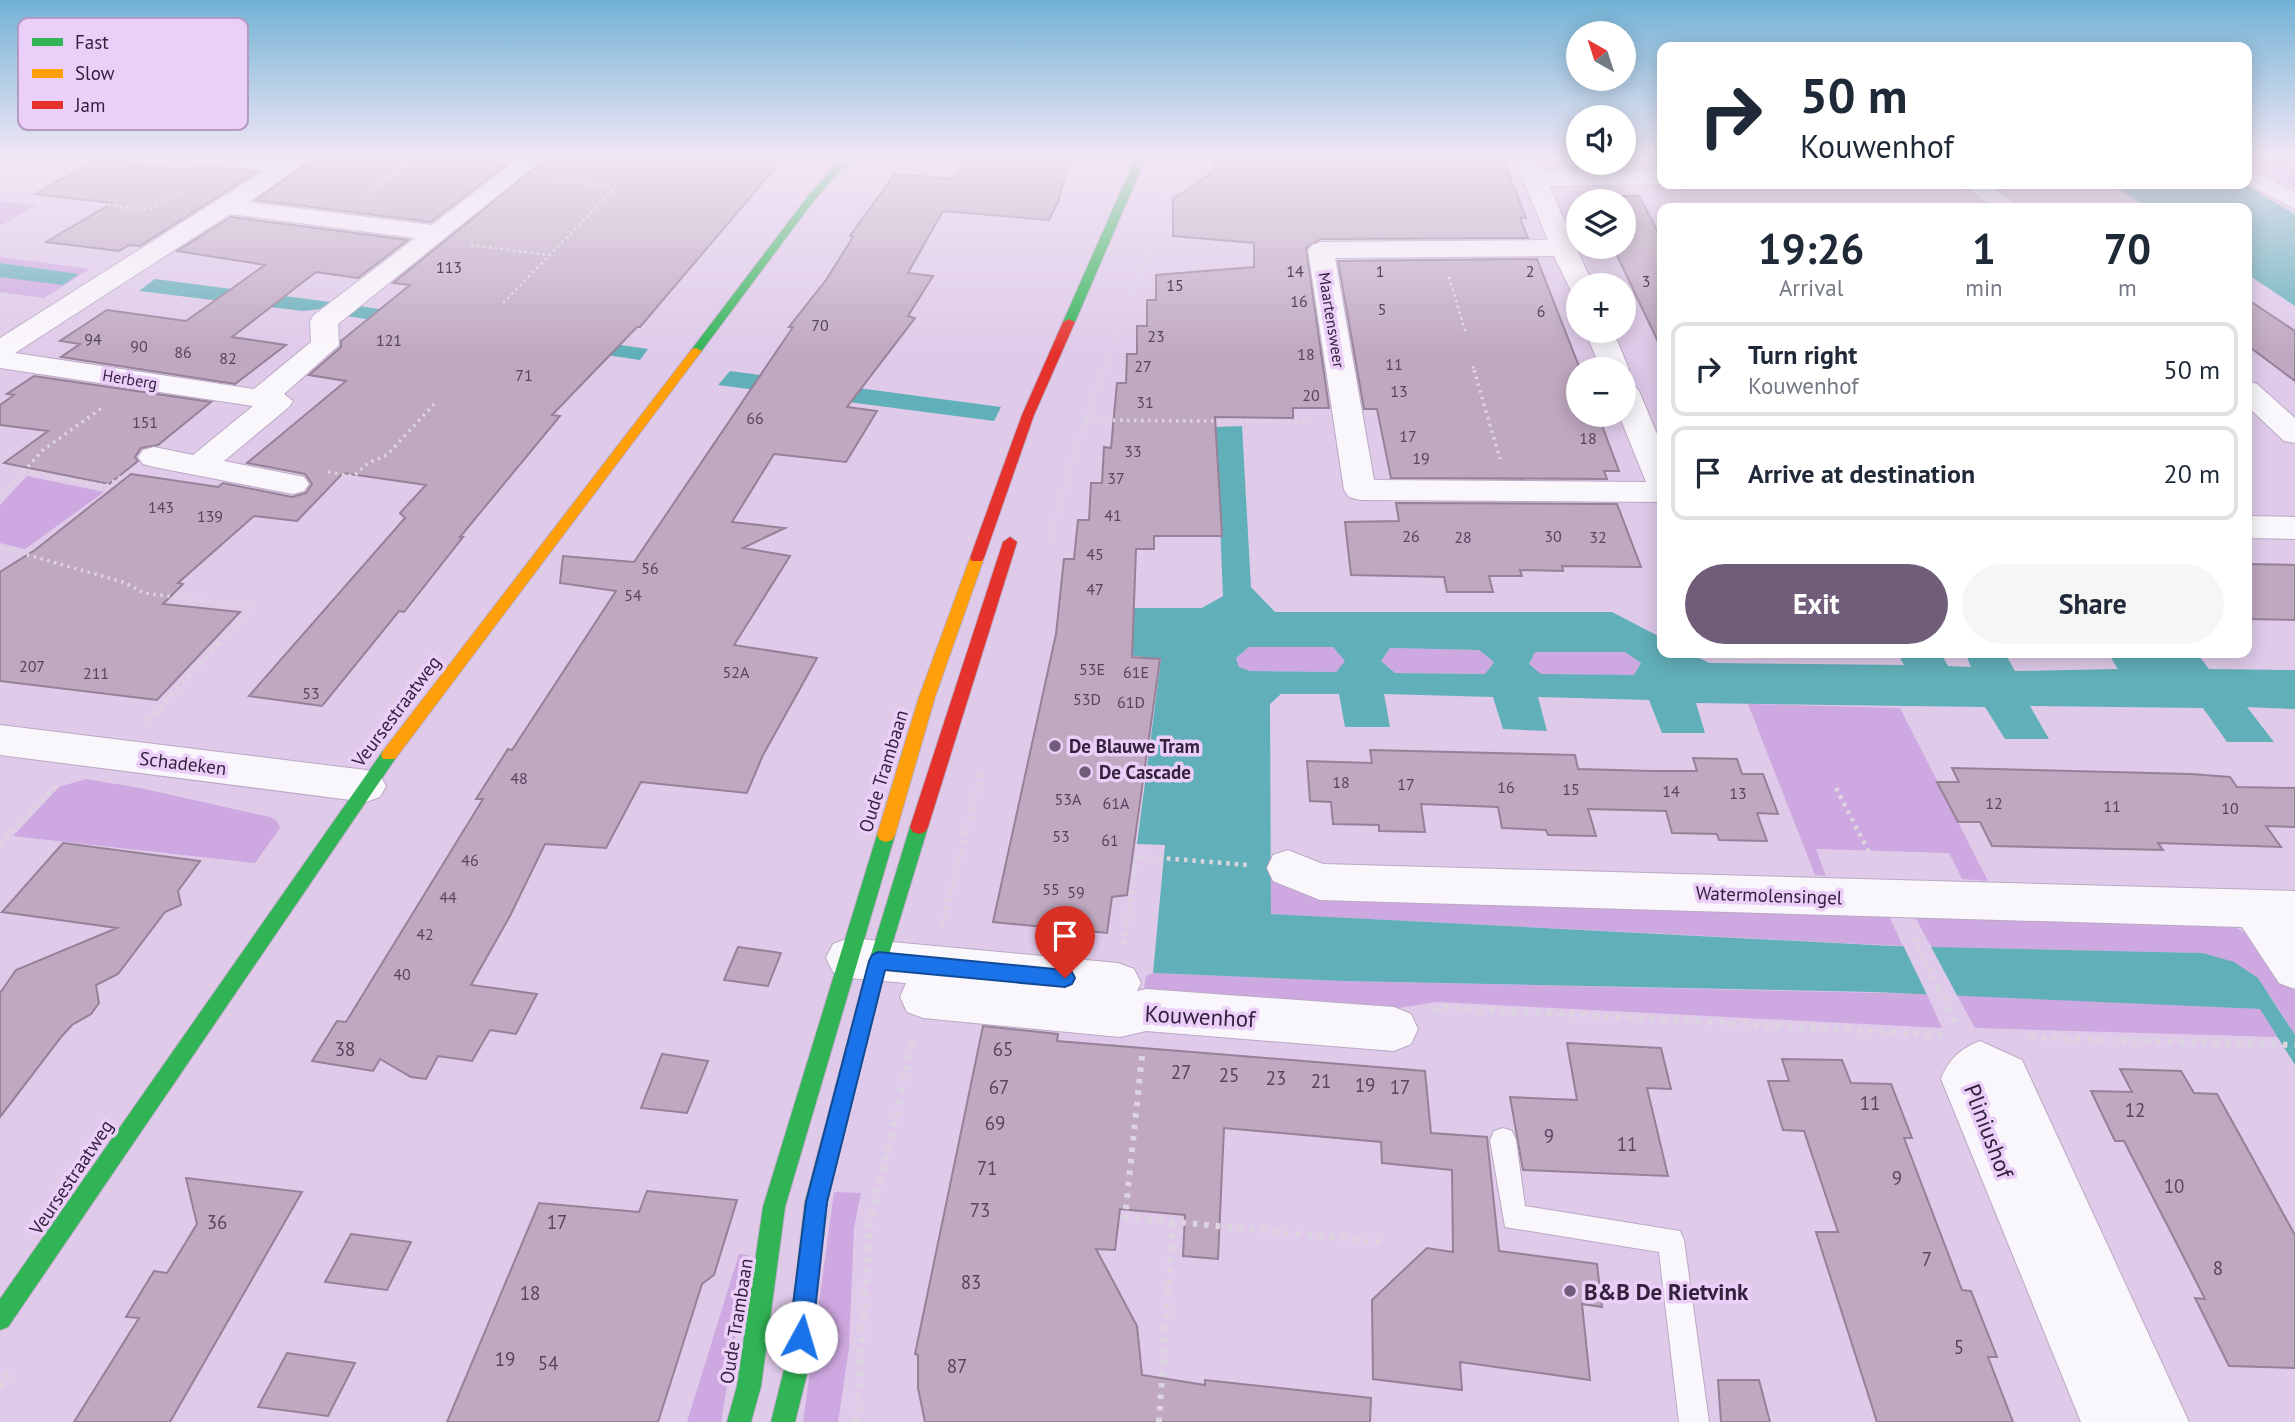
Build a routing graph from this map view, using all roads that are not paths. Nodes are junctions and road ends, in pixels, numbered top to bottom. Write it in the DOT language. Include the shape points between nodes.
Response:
graph roads {
  1 [pos="201,221"];
  2 [pos="343,221"];
  3 [pos="453,221"];
  4 [pos="794,221"];
  5 [pos="1113,221"];
  6 [pos="1552,221"];
  7 [pos="433,237"];
  8 [pos="1564,248"];
  9 [pos="1575,273"];
  10 [pos="0,350"];
  11 [pos="0,359"];
  12 [pos="2252,395"];
  13 [pos="261,398"];
  14 [pos="1636,420"];
  15 [pos="2295,434"];
  16 [pos="154,457"];
  17 [pos="200,466"];
  18 [pos="1657,470"];
  19 [pos="293,484"];
  20 [pos="1657,492"];
  21 [pos="1016,525"];
  22 [pos="2252,527"];
  23 [pos="2295,528"];
  24 [pos="0,740"];
  25 [pos="366,786"];
  26 [pos="1288,868"];
  27 [pos="2275,909"];
  28 [pos="863,959"];
  29 [pos="2295,969"];
  30 [pos="1394,1029"];
  31 [pos="1503,1140"];
  32 [pos="0,1319"];
  33 [pos="739,1422"];
  34 [pos="783,1422"];
  35 [pos="1694,1422"];
  36 [pos="2110,1422"];
  37 [pos="2160,1422"];
  1 -- 10 [label="street"];
  2 -- 7 [label="street"];
  3 -- 7 [label="street"];
  4 -- 25 [label="street, Veursestraatweg"];
  5 -- 28 [label="street, Oude Trambaan" via="1028,415 927,697"];
  6 -- 8 [label="street"];
  7 -- 13 [label="street" via="324,321 325,345"];
  8 -- 9 [label="street"];
  8 -- 20 [label="street, Maartensweer" via="1321,250 1360,490"];
  11 -- 13 [label="street, Herberg"];
  12 -- 15 [label="street"];
  13 -- 17 [label="street" via="278,401"];
  14 -- 18 [label="street"];
  16 -- 17 [label="street"];
  17 -- 19 [label="street"];
  21 -- 28 [label="street, Oude Trambaan"];
  22 -- 23 [label="street"];
  24 -- 25 [label="street, Schadeken"];
  25 -- 32 [label="street, Veursestraatweg"];
  26 -- 27 [label="street, Watermolensingel" via="1320,882 1903,918"];
  27 -- 29 [label="street, Watermolensingel"];
  28 -- 30 [label="street, Kouwenhof" via="927,982 1120,1016 1132,996"];
  28 -- 33 [label="street, Oude Trambaan" via="774,1207 749,1386"];
  28 -- 34 [label="street, Oude Trambaan" via="816,1202 798,1362"];
  31 -- 35 [label="lane" via="1514,1218 1671,1240"];
  36 -- 37 [label="street, Pliniushof" via="1965,1079 1980,1064 2005,1076"];
}
